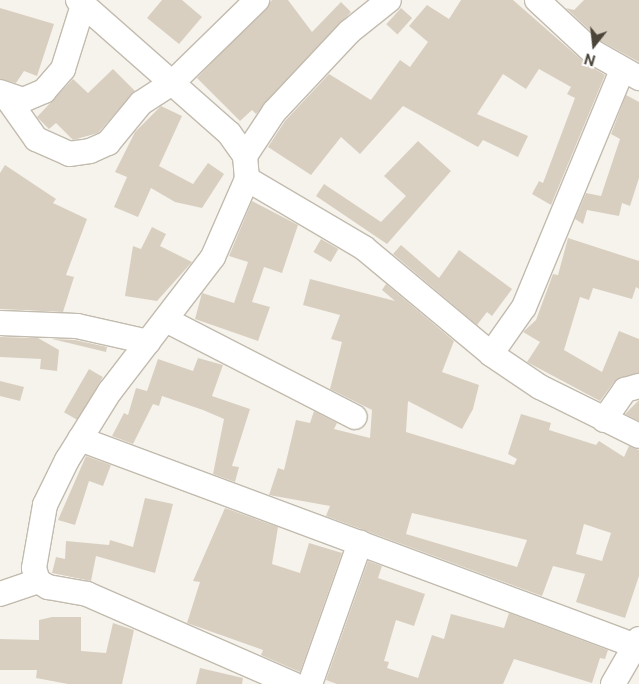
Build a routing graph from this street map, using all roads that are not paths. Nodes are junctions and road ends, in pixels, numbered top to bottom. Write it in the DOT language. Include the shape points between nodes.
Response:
graph roads {
  1 [pos="257,0"];
  2 [pos="389,0"];
  3 [pos="537,0"];
  4 [pos="80,3"];
  5 [pos="631,74"];
  6 [pos="172,83"];
  7 [pos="2,94"];
  8 [pos="246,168"];
  9 [pos="166,320"];
  10 [pos="0,323"];
  11 [pos="148,342"];
  12 [pos="491,354"];
  13 [pos="639,386"];
  14 [pos="355,418"];
  15 [pos="604,420"];
  16 [pos="639,436"];
  17 [pos="80,439"];
  18 [pos="360,543"];
  19 [pos="38,581"];
  20 [pos="0,594"];
  21 [pos="631,661"];
  22 [pos="293,684"];
  23 [pos="310,684"];
  1 -- 6 [label="street"];
  2 -- 8 [label="street" via="349,32 274,112"];
  3 -- 5 [label="street" via="593,52"];
  4 -- 6 [label="street"];
  4 -- 7 [label="street" via="57,76 44,91 23,100"];
  5 -- 12 [label="street" via="524,307"];
  6 -- 7 [label="street" via="141,102 108,142 69,154 36,139"];
  6 -- 8 [label="street" via="229,133"];
  8 -- 9 [label="street" via="213,257"];
  8 -- 12 [label="street" via="364,248"];
  9 -- 11 [label="street"];
  9 -- 14 [label="street"];
  10 -- 11 [label="street" via="77,326"];
  11 -- 17 [label="street"];
  12 -- 15 [label="street" via="540,387"];
  13 -- 15 [label="street" via="625,390"];
  15 -- 16 [label="street"];
  17 -- 18 [label="street"];
  17 -- 19 [label="street" via="45,506 34,568"];
  18 -- 21 [label="street"];
  18 -- 23 [label="street"];
  19 -- 20 [label="street"];
  19 -- 22 [label="street" via="87,594"];
}
